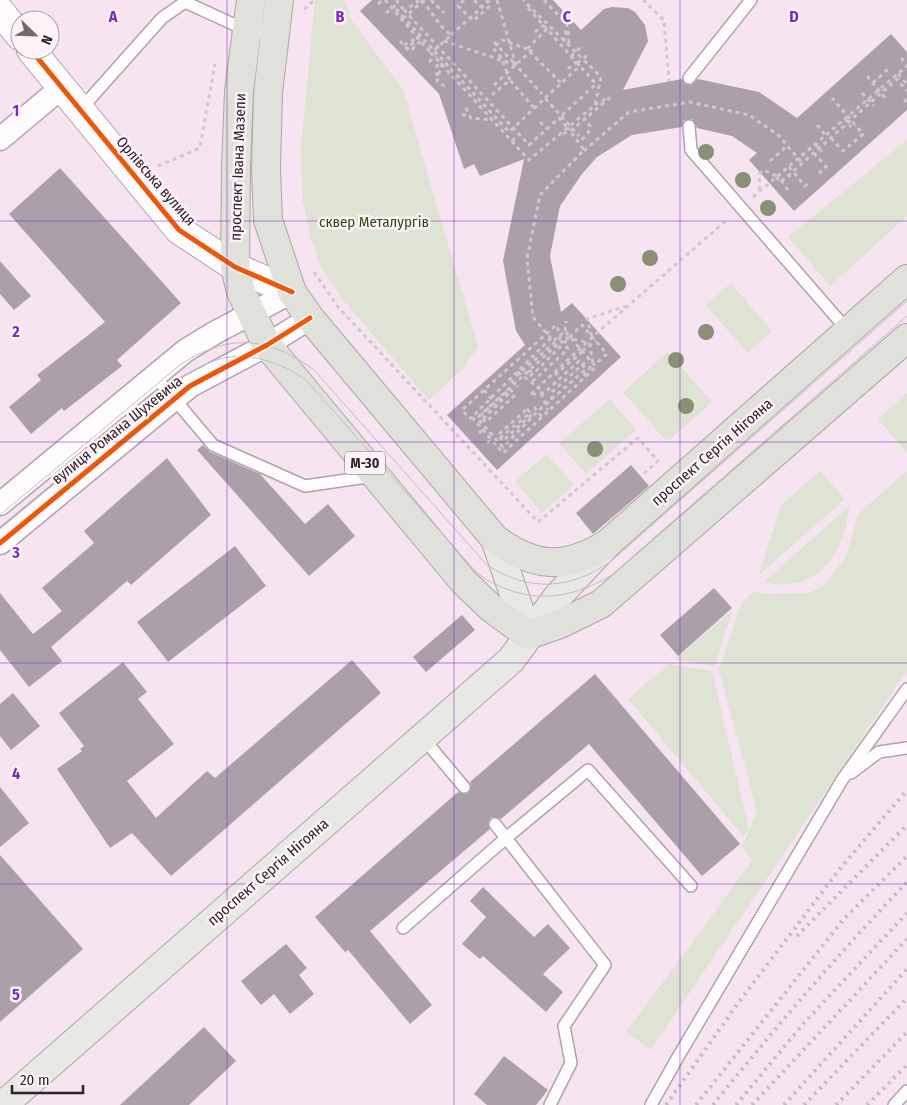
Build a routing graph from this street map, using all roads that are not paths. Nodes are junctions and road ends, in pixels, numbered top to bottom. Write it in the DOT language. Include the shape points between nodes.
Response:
graph roads {
  1 [pos="251,0"];
  2 [pos="751,0"];
  3 [pos="185,1"];
  4 [pos="289,3"];
  5 [pos="0,11"];
  6 [pos="10,24"];
  7 [pos="248,31"];
  8 [pos="275,33"];
  9 [pos="39,60"];
  10 [pos="689,78"];
  11 [pos="61,88"];
  12 [pos="80,110"];
  13 [pos="689,126"];
  14 [pos="0,139"];
  15 [pos="236,267"];
  16 [pos="907,279"];
  17 [pos="292,292"];
  18 [pos="250,314"];
  19 [pos="310,318"];
  20 [pos="848,332"];
  21 [pos="907,338"];
  22 [pos="267,345"];
  23 [pos="154,375"];
  24 [pos="173,399"];
  25 [pos="375,476"];
  26 [pos="0,504"];
  27 [pos="495,539"];
  28 [pos="0,543"];
  29 [pos="607,544"];
  30 [pos="528,635"];
  31 [pos="907,689"];
  32 [pos="422,737"];
  33 [pos="907,748"];
  34 [pos="842,780"];
  35 [pos="464,787"];
  36 [pos="495,824"];
  37 [pos="506,838"];
  38 [pos="691,886"];
  39 [pos="403,928"];
  40 [pos="907,1091"];
  41 [pos="3,1105"];
  42 [pos="550,1105"];
  43 [pos="651,1105"];
  44 [pos="894,1105"];
  1 -- 7 [label="highway, проспект Івана Мазепи / М-30"];
  2 -- 10 [label="lane"];
  3 -- 7 [label="lane"];
  3 -- 12 [label="lane" via="162,18"];
  4 -- 8 [label="highway, проспект Івана Мазепи"];
  5 -- 6 [label="street"];
  7 -- 8 [label="lane"];
  7 -- 15 [label="highway, проспект Івана Мазепи / М-30" via="239,101"];
  8 -- 17 [label="highway, проспект Івана Мазепи" via="268,111 268,220"];
  9 -- 11 [label="street, Орлівська вулиця"];
  11 -- 12 [label="street, Орлівська вулиця"];
  11 -- 14 [label="street"];
  12 -- 15 [label="street, Орлівська вулиця" via="179,230"];
  13 -- 20 [label="lane" via="691,150"];
  15 -- 17 [label="street, Орлівська вулиця"];
  15 -- 18 [label="highway, проспект Івана Мазепи / М-30"];
  16 -- 20 [label="highway, проспект Сергія Нігояна"];
  17 -- 18 [label="street, вулиця Романа Шухевича"];
  17 -- 19 [label="highway, проспект Івана Мазепи"];
  18 -- 22 [label="highway, проспект Івана Мазепи / М-30"];
  18 -- 23 [label="street, вулиця Романа Шухевича" via="200,341"];
  19 -- 22 [label="street, вулиця Романа Шухевича"];
  19 -- 27 [label="highway, проспект Івана Мазепи"];
  20 -- 29 [label="highway, проспект Сергія Нігояна"];
  21 -- 30 [label="highway" via="601,604"];
  22 -- 24 [label="street, вулиця Романа Шухевича" via="190,386"];
  22 -- 25 [label="highway, проспект Івана Мазепи / М-30"];
  23 -- 24 [label="lane"];
  23 -- 26 [label="street, вулиця Романа Шухевича"];
  24 -- 25 [label="lane" via="213,445 305,486"];
  24 -- 28 [label="street, вулиця Романа Шухевича"];
  25 -- 30 [label="highway, проспект Івана Мазепи / М-30" via="463,581 491,608"];
  27 -- 29 [label="highway, проспект Івана Мазепи" via="514,553 538,561 562,562 586,557"];
  27 -- 30 [label="main road, проспект Івана Мазепи"];
  29 -- 30 [label="main road, проспект Сергія Нігояна" via="564,589"];
  30 -- 32 [label="main road, проспект Сергія Нігояна" via="511,660"];
  31 -- 34 [label="lane"];
  32 -- 35 [label="lane"];
  32 -- 41 [label="main road, проспект Сергія Нігояна"];
  33 -- 34 [label="lane" via="880,752"];
  34 -- 43 [label="lane"];
  36 -- 37 [label="lane"];
  37 -- 38 [label="lane" via="588,770"];
  37 -- 39 [label="lane"];
  37 -- 42 [label="lane" via="605,965 564,1026 572,1063"];
  40 -- 44 [label="lane"];
}
